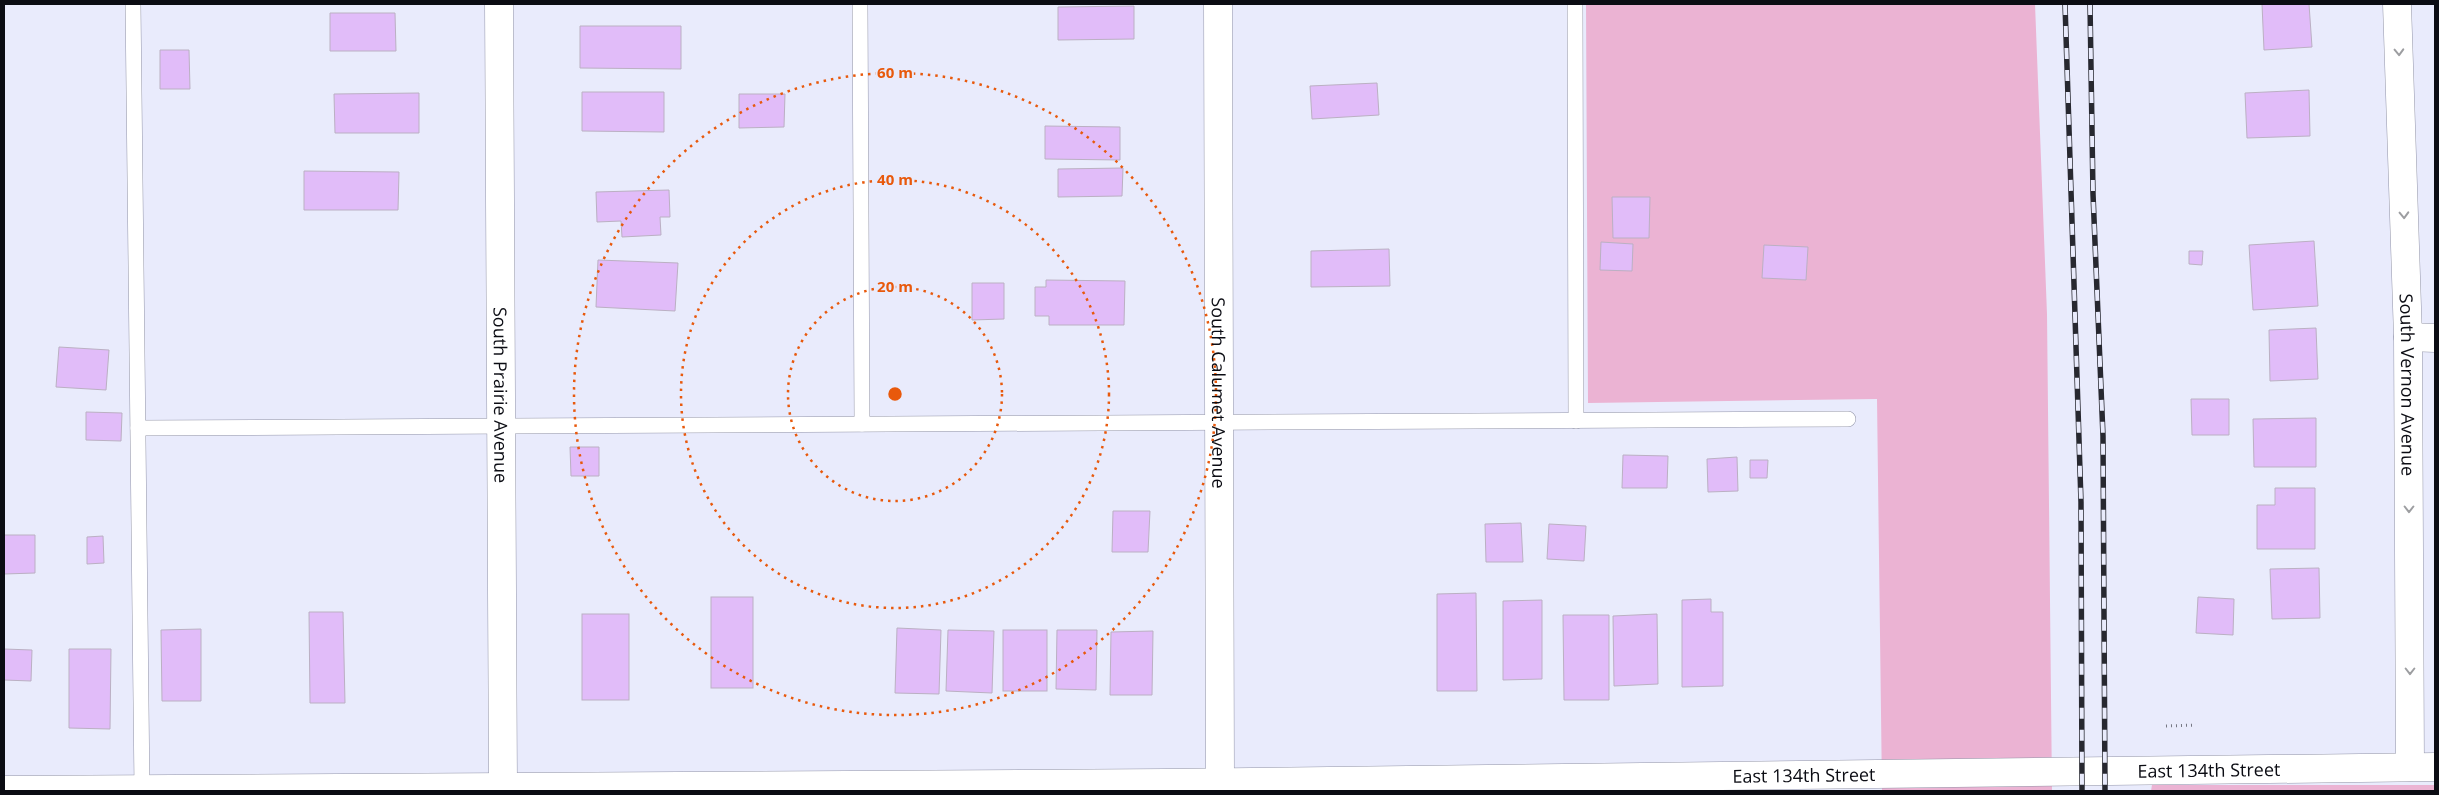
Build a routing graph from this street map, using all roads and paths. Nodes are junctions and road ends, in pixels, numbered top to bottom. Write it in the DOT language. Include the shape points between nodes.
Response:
graph roads {
  1 [pos="133,4"];
  2 [pos="499,4"];
  3 [pos="860,4"];
  4 [pos="1218,4"];
  5 [pos="1575,4"];
  6 [pos="2397,4"];
  7 [pos="2408,337"];
  8 [pos="2435,338"];
  9 [pos="1848,419"];
  10 [pos="1576,420"];
  11 [pos="1219,422"];
  12 [pos="862,424"];
  13 [pos="502,426"];
  14 [pos="138,428"];
  15 [pos="2196,725"];
  16 [pos="2166,726"];
  17 [pos="2423,767"];
  18 [pos="1220,783"];
  19 [pos="503,787"];
  20 [pos="943,788"];
  21 [pos="142,789"];
  22 [pos="4,790"];
  23 [pos="87,790"];
  1 -- 14 [label="lane"];
  2 -- 13 [label="street, South Prairie Avenue"];
  3 -- 12 [label="lane"];
  4 -- 11 [label="street, South Calumet Avenue"];
  5 -- 10 [label="lane"];
  6 -- 7 [label="street, South Vernon Avenue, one-way"];
  7 -- 8 [label="street"];
  7 -- 17 [label="street, South Vernon Avenue, one-way"];
  9 -- 10 [label="lane"];
  10 -- 11 [label="lane"];
  11 -- 12 [label="lane"];
  11 -- 18 [label="street, South Calumet Avenue"];
  12 -- 13 [label="lane"];
  13 -- 14 [label="lane"];
  13 -- 19 [label="street, South Prairie Avenue"];
  14 -- 21 [label="lane"];
  15 -- 16 [label="path"];
  17 -- 18 [label="street, East 134th Street"];
  18 -- 20 [label="street, East 134th Street"];
  19 -- 20 [label="street, East 134th Street"];
  19 -- 21 [label="street, East 134th Street"];
  21 -- 23 [label="street, East 134th Street"];
  22 -- 23 [label="street, East 134th Street"];
}
